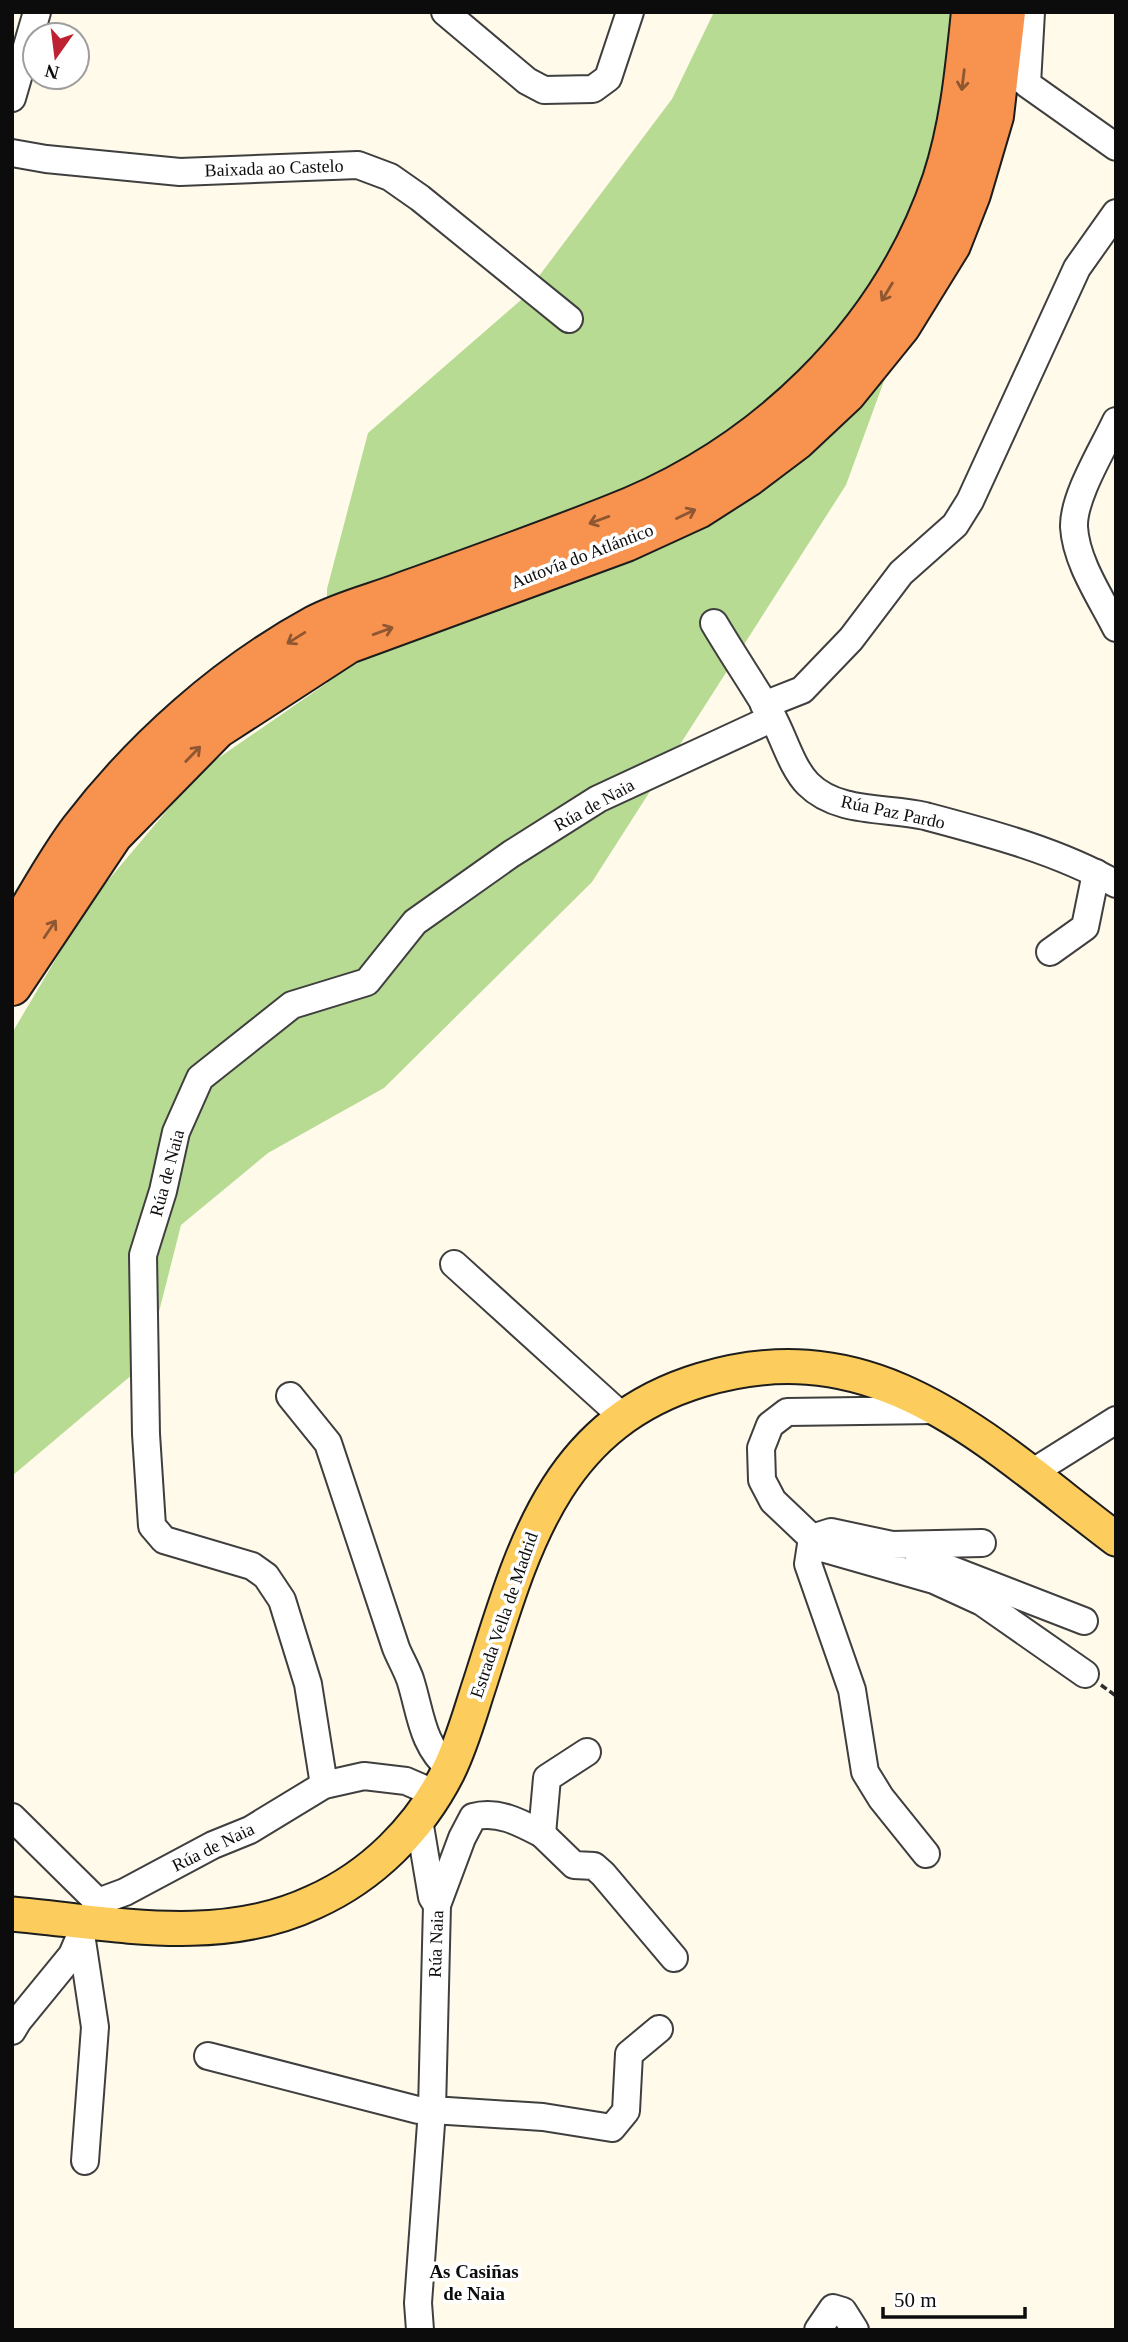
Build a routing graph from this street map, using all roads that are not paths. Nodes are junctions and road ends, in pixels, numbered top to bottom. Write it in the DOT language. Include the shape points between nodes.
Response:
graph roads {
  1 [pos="37,12"];
  2 [pos="445,12"];
  3 [pos="630,12"];
  4 [pos="971,12"];
  5 [pos="1006,12"];
  6 [pos="1031,12"];
  7 [pos="12,98"];
  8 [pos="1116,147"];
  9 [pos="12,153"];
  10 [pos="1116,213"];
  11 [pos="569,319"];
  12 [pos="1116,421"];
  13 [pos="714,623"];
  14 [pos="1116,628"];
  15 [pos="237,676"];
  16 [pos="769,711"];
  17 [pos="1106,879"];
  18 [pos="12,901"];
  19 [pos="12,937"];
  20 [pos="1050,952"];
  21 [pos="12,986"];
  22 [pos="454,1264"];
  23 [pos="290,1396"];
  24 [pos="941,1410"];
  25 [pos="625,1419"];
  26 [pos="1116,1420"];
  27 [pos="1030,1474"];
  28 [pos="812,1538"];
  29 [pos="1116,1539"];
  30 [pos="982,1543"];
  31 [pos="892,1545"];
  32 [pos="1084,1622"];
  33 [pos="1085,1674"];
  34 [pos="587,1752"];
  35 [pos="324,1785"];
  36 [pos="435,1794"];
  37 [pos="12,1817"];
  38 [pos="542,1834"];
  39 [pos="926,1854"];
  40 [pos="437,1905"];
  41 [pos="12,1914"];
  42 [pos="90,1920"];
  43 [pos="674,1958"];
  44 [pos="659,2029"];
  45 [pos="12,2031"];
  46 [pos="208,2056"];
  47 [pos="432,2110"];
  48 [pos="85,2161"];
  49 [pos="420,2330"];
  50 [pos="818,2330"];
  51 [pos="855,2330"];
  1 -- 7 [label="street"];
  2 -- 3 [label="street" via="544,90 593,89 608,78"];
  4 -- 15 [label="highway, Autovía do Atlántico, one-way" via="959,115 919,238 876,309 823,377 730,455 683,481 613,514 317,624"];
  21 -- 5 [label="highway, Autovía do Atlántico, one-way" via="114,835 217,729 348,644 626,542 698,509 797,440 846,394 901,326 951,245 994,116"];
  6 -- 8 [label="street" via="1027,84"];
  9 -- 11 [label="street, Baixada ao Castelo" via="180,172 358,165 390,177 420,198"];
  10 -- 16 [label="street, Rúa de Naia" via="1077,268 955,525 901,573 850,639 802,690"];
  12 -- 14 [label="street" via="1076,507 1074,528 1080,554"];
  13 -- 16 [label="street, Rúa Paz Pardo"];
  15 -- 18 [label="highway" via="138,738 72,810"];
  15 -- 19 [label="highway, Autovía do Atlántico" via="137,762 79,831"];
  16 -- 17 [label="street, Rúa Paz Pardo" via="807,783 824,797 853,806 921,815 1010,840"];
  16 -- 35 [label="street, Rúa de Naia" via="598,799 511,854 415,922 367,982 292,1004 200,1078 176,1132 143,1255 152,1526 164,1539 252,1566 266,1576 282,1600 308,1684"];
  17 -- 20 [label="street" via="1085,927"];
  22 -- 25 [label="street"];
  23 -- 36 [label="street" via="328,1443 410,1678 425,1737 437,1757"];
  24 -- 25 [label="main road, Estrada Vella de Madrid" via="910,1392 841,1370 763,1367 687,1384"];
  24 -- 27 [label="main road, Estrada Vella de Madrid"];
  24 -- 28 [label="street" via="787,1412 770,1424 761,1448 762,1480 773,1501"];
  25 -- 36 [label="main road, Estrada Vella de Madrid" via="585,1452 540,1513"];
  26 -- 27 [label="street"];
  27 -- 29 [label="main road, Estrada Vella de Madrid"];
  28 -- 31 [label="street" via="831,1532"];
  28 -- 33 [label="street" via="822,1548 934,1580 982,1602"];
  28 -- 39 [label="street" via="808,1564 852,1689 865,1772"];
  30 -- 31 [label="street"];
  31 -- 32 [label="street"];
  34 -- 38 [label="street" via="547,1778"];
  35 -- 36 [label="street, Rúa de Naia" via="364,1776 406,1781"];
  35 -- 42 [label="street, Rúa de Naia" via="250,1830 125,1892"];
  36 -- 40 [label="street" via="432,1897"];
  36 -- 42 [label="main road, Estrada Vella de Madrid" via="388,1853 317,1902 280,1916 240,1926 198,1929"];
  37 -- 42 [label="street"];
  38 -- 40 [label="street, Rúa Naia" via="514,1820 485,1814 473,1817"];
  38 -- 43 [label="street, Rúa Naia" via="574,1865 594,1866 603,1874"];
  40 -- 47 [label="street, Rúa Naia"];
  41 -- 42 [label="main road, Estrada Vella de Madrid"];
  42 -- 45 [label="street" via="72,1955"];
  42 -- 48 [label="street" via="95,2026"];
  44 -- 47 [label="street" via="629,2054 626,2111 612,2128 543,2117"];
  46 -- 47 [label="street"];
  47 -- 49 [label="street, Rúa Naia"];
  50 -- 51 [label="street" via="833,2308 843,2311"];
}
